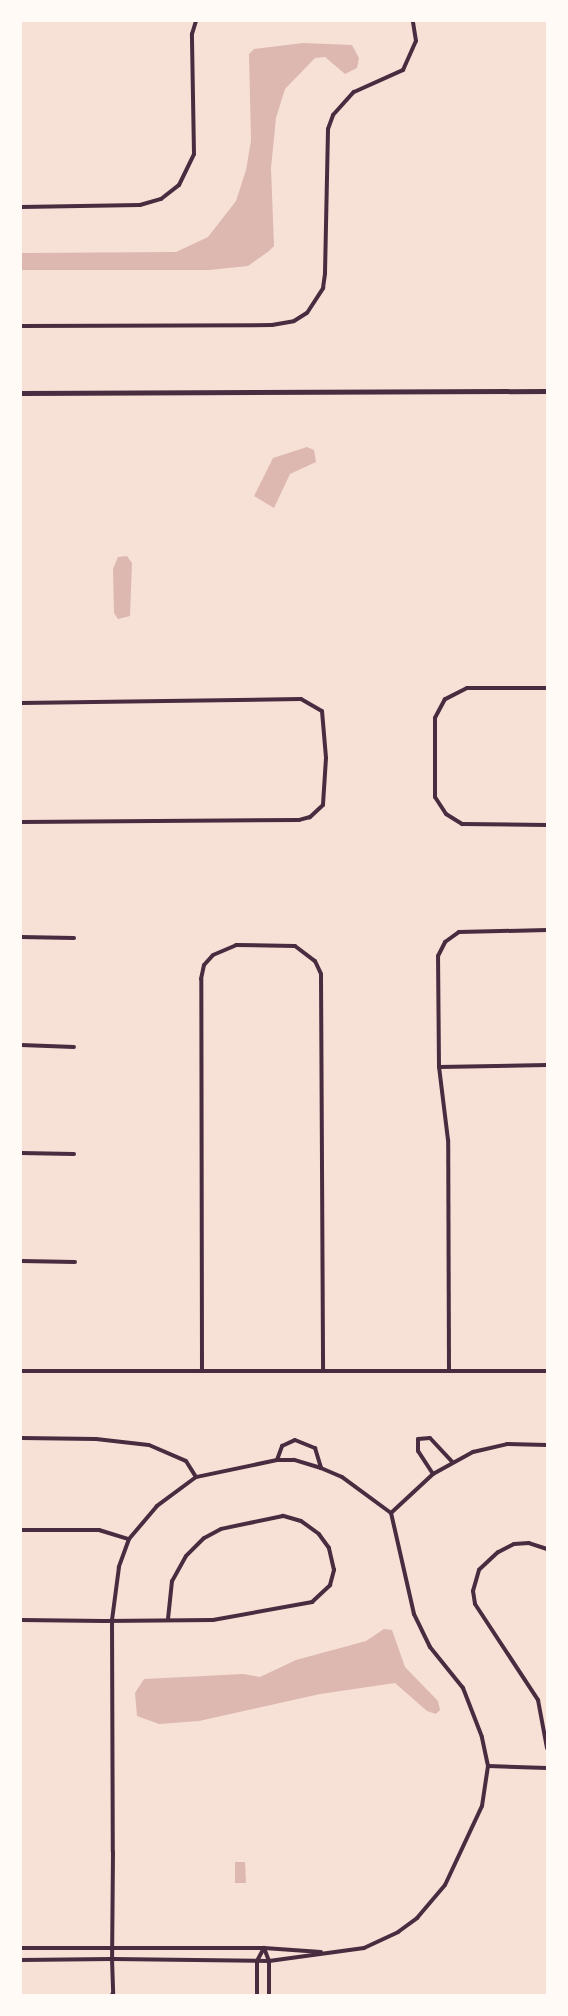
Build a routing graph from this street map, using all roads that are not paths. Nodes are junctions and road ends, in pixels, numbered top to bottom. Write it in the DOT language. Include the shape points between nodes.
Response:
graph roads {
  1 [pos="196,21"];
  2 [pos="412,21"];
  3 [pos="21,207"];
  4 [pos="21,327"];
  5 [pos="547,391"];
  6 [pos="21,393"];
  7 [pos="547,688"];
  8 [pos="21,703"];
  9 [pos="21,822"];
  10 [pos="547,825"];
  11 [pos="547,930"];
  12 [pos="21,937"];
  13 [pos="74,938"];
  14 [pos="21,1045"];
  15 [pos="74,1047"];
  16 [pos="547,1065"];
  17 [pos="439,1067"];
  18 [pos="21,1153"];
  19 [pos="74,1154"];
  20 [pos="21,1261"];
  21 [pos="75,1262"];
  22 [pos="21,1371"];
  23 [pos="202,1371"];
  24 [pos="323,1371"];
  25 [pos="449,1371"];
  26 [pos="547,1371"];
  27 [pos="21,1438"];
  28 [pos="547,1445"];
  29 [pos="277,1460"];
  30 [pos="452,1462"];
  31 [pos="321,1468"];
  32 [pos="433,1474"];
  33 [pos="196,1477"];
  34 [pos="391,1513"];
  35 [pos="21,1530"];
  36 [pos="129,1539"];
  37 [pos="547,1549"];
  38 [pos="21,1620"];
  39 [pos="112,1620"];
  40 [pos="168,1620"];
  41 [pos="546,1718"];
  42 [pos="547,1748"];
  43 [pos="488,1766"];
  44 [pos="547,1768"];
  45 [pos="21,1948"];
  46 [pos="112,1948"];
  47 [pos="264,1948"];
  48 [pos="331,1953"];
  49 [pos="112,1959"];
  50 [pos="21,1960"];
  51 [pos="257,1961"];
  52 [pos="269,1961"];
  53 [pos="112,1995"];
  54 [pos="257,1995"];
  55 [pos="269,1995"];
  1 -- 3 [label="street" via="192,34 194,154 179,185 161,199 141,206"];
  2 -- 4 [label="street" via="416,41 403,70 354,92 338,109 328,129 325,273 320,295 307,313 279,325"];
  5 -- 6 [label="street"];
  7 -- 10 [label="street" via="467,688 445,699 435,718 435,797 446,814 462,824"];
  8 -- 9 [label="street" via="301,699 316,705 325,720 322,805 310,817"];
  11 -- 17 [label="street" via="459,932 445,942 437,963"];
  12 -- 13 [label="street"];
  14 -- 15 [label="street"];
  16 -- 17 [label="street"];
  17 -- 25 [label="street" via="448,1140"];
  18 -- 19 [label="street"];
  20 -- 21 [label="street"];
  22 -- 23 [label="street"];
  23 -- 24 [label="street"];
  23 -- 24 [label="street" via="201,979 204,965 220,950 255,945 295,946 315,961 321,974"];
  24 -- 25 [label="street"];
  25 -- 26 [label="street"];
  27 -- 33 [label="street" via="96,1439 149,1445 186,1461"];
  28 -- 30 [label="street" via="489,1447"];
  29 -- 31 [label="street" via="294,1460"];
  29 -- 31 [label="street" via="282,1446 295,1440 315,1448 321,1456"];
  29 -- 33 [label="street"];
  30 -- 32 [label="street"];
  30 -- 32 [label="street" via="430,1438 418,1439 418,1451"];
  31 -- 34 [label="street" via="342,1477"];
  32 -- 34 [label="street"];
  33 -- 36 [label="street" via="158,1506"];
  34 -- 43 [label="street" via="414,1614 430,1647 467,1696"];
  35 -- 36 [label="street" via="99,1530"];
  36 -- 39 [label="street" via="119,1567"];
  37 -- 41 [label="street" via="529,1543 514,1544 498,1552 479,1570 473,1591 474,1604 524,1673"];
  38 -- 39 [label="street"];
  39 -- 40 [label="street"];
  39 -- 46 [label="street"];
  40 -- 40 [label="street" via="172,1581 186,1556 221,1528 283,1516 301,1521 319,1534 329,1548 334,1570 330,1585 312,1602 213,1620"];
  41 -- 42 [label="street"];
  43 -- 44 [label="street"];
  43 -- 48 [label="street" via="478,1821 432,1904 381,1941"];
  45 -- 46 [label="street"];
  46 -- 47 [label="street"];
  46 -- 49 [label="street"];
  47 -- 48 [label="street"];
  47 -- 51 [label="street"];
  47 -- 52 [label="street"];
  48 -- 52 [label="street"];
  49 -- 50 [label="street"];
  49 -- 51 [label="street"];
  49 -- 53 [label="street"];
  51 -- 52 [label="street"];
  51 -- 54 [label="street"];
  52 -- 55 [label="street"];
}
